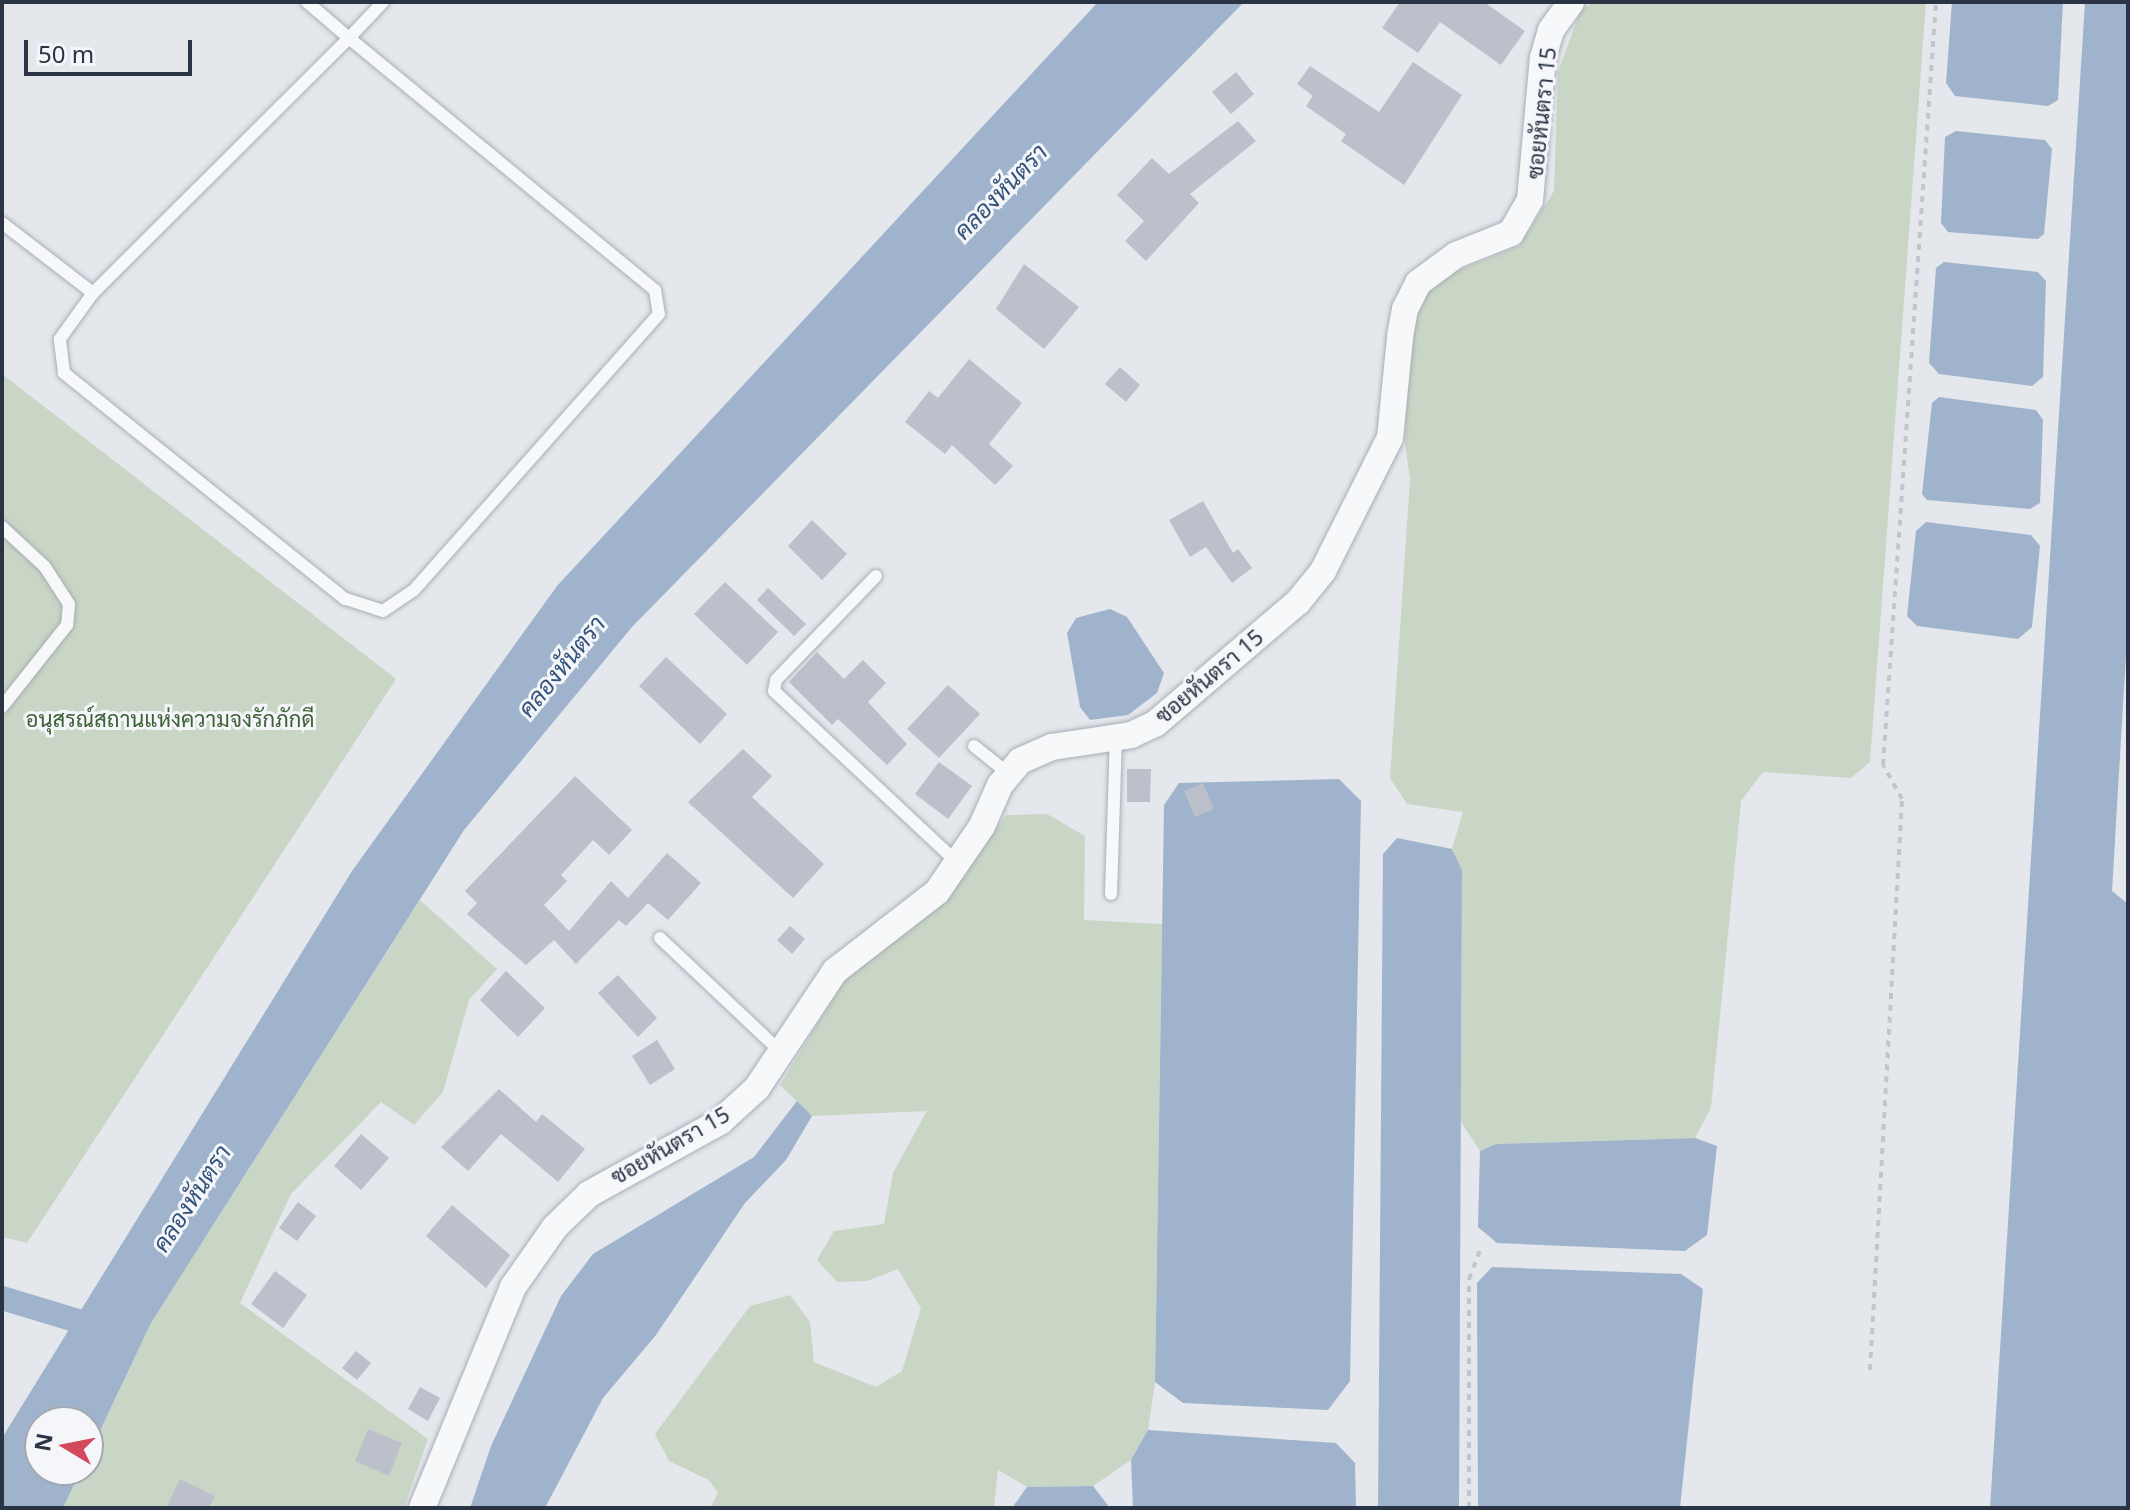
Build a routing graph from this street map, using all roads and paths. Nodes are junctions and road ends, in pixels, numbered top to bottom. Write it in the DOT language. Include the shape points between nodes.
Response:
graph roads {
  1 [pos="307,2"];
  2 [pos="383,2"];
  3 [pos="1571,2"];
  4 [pos="1936,2"];
  5 [pos="349,38"];
  6 [pos="2,223"];
  7 [pos="93,293"];
  8 [pos="2,527"];
  9 [pos="876,576"];
  10 [pos="2,707"];
  11 [pos="1116,737"];
  12 [pos="974,746"];
  13 [pos="1009,774"];
  14 [pos="959,864"];
  15 [pos="1111,894"];
  16 [pos="660,938"];
  17 [pos="782,1053"];
  18 [pos="1480,1251"];
  19 [pos="1870,1370"];
  20 [pos="422,1508"];
  21 [pos="1469,1508"];
  1 -- 5 [label="lane"];
  2 -- 5 [label="lane"];
  3 -- 11 [label="street, ซอยหันตรา 15" via="1551,30 1543,58 1530,200 1511,233 1456,255 1418,283 1405,309 1390,438 1323,571 1298,602 1155,724"];
  4 -- 19 [label="path" via="1883,765 1902,799"];
  5 -- 7 [label="lane"];
  5 -- 7 [label="lane" via="655,290 659,314 414,590 383,611 345,599 64,373 60,339"];
  6 -- 7 [label="lane"];
  8 -- 10 [label="lane" via="45,567 69,604 67,625"];
  9 -- 14 [label="lane" via="776,680 774,691"];
  11 -- 13 [label="street, ซอยหันตรา 15" via="1052,747 1020,761"];
  11 -- 15 [label="lane"];
  12 -- 13 [label="lane"];
  13 -- 14 [label="street, ซอยหันตรา 15"];
  14 -- 17 [label="street, ซอยหันตรา 15" via="937,892 835,971"];
  16 -- 17 [label="lane"];
  17 -- 20 [label="street, ซอยหันตรา 15" via="757,1088 721,1121 622,1173 555,1227 513,1287"];
  18 -- 21 [label="path" via="1469,1279"];
}
